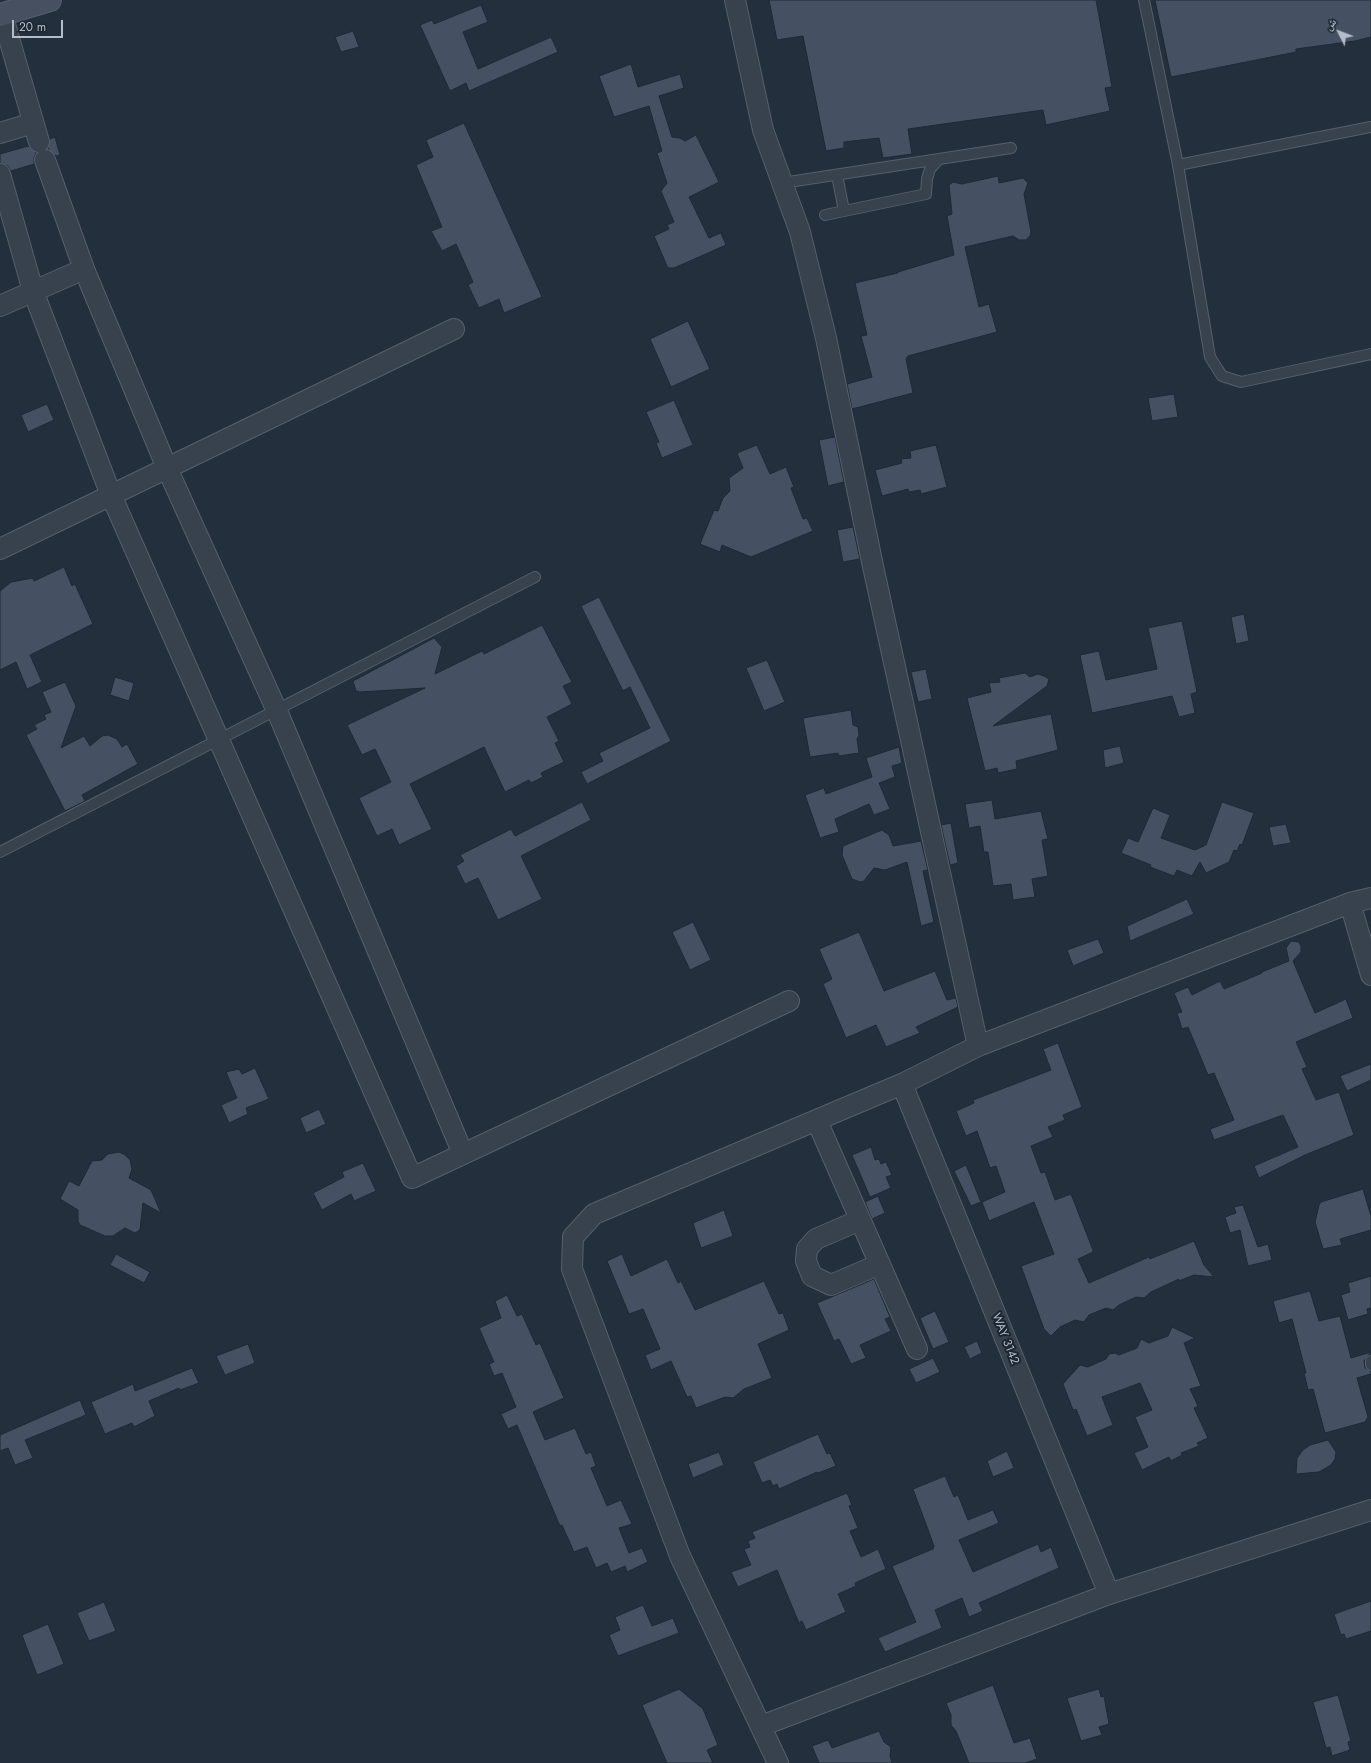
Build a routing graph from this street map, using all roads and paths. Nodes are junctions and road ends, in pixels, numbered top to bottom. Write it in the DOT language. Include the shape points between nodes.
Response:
graph roads {
  1 [pos="50,0"];
  2 [pos="736,0"];
  3 [pos="1144,0"];
  4 [pos="1,15"];
  5 [pos="34,123"];
  6 [pos="1371,127"];
  7 [pos="0,133"];
  8 [pos="1011,148"];
  9 [pos="938,160"];
  10 [pos="1178,164"];
  11 [pos="0,174"];
  12 [pos="837,175"];
  13 [pos="782,183"];
  14 [pos="844,211"];
  15 [pos="824,215"];
  16 [pos="84,269"];
  17 [pos="33,291"];
  18 [pos="0,306"];
  19 [pos="454,329"];
  20 [pos="1371,354"];
  21 [pos="167,468"];
  22 [pos="111,495"];
  23 [pos="0,549"];
  24 [pos="535,577"];
  25 [pos="277,711"];
  26 [pos="220,741"];
  27 [pos="0,852"];
  28 [pos="1371,898"];
  29 [pos="1350,902"];
  30 [pos="1371,975"];
  31 [pos="789,1001"];
  32 [pos="978,1046"];
  33 [pos="902,1084"];
  34 [pos="816,1121"];
  35 [pos="463,1154"];
  36 [pos="860,1220"];
  37 [pos="880,1264"];
  38 [pos="917,1349"];
  39 [pos="1371,1361"];
  40 [pos="1371,1365"];
  41 [pos="1371,1510"];
  42 [pos="1109,1594"];
  43 [pos="762,1726"];
  44 [pos="778,1763"];
  1 -- 4 [label="street"];
  2 -- 13 [label="street" via="763,130"];
  3 -- 10 [label="lane"];
  4 -- 5 [label="street"];
  5 -- 7 [label="street"];
  5 -- 16 [label="street"];
  6 -- 10 [label="lane"];
  8 -- 9 [label="lane"];
  9 -- 12 [label="lane"];
  9 -- 14 [label="lane" via="930,169 926,194"];
  10 -- 20 [label="lane" via="1210,357 1222,376 1241,382"];
  11 -- 17 [label="street"];
  12 -- 13 [label="lane"];
  12 -- 14 [label="lane"];
  13 -- 32 [label="street" via="800,232 826,338"];
  14 -- 15 [label="lane"];
  16 -- 17 [label="street"];
  16 -- 21 [label="street"];
  17 -- 18 [label="street"];
  17 -- 22 [label="street"];
  19 -- 21 [label="street"];
  21 -- 22 [label="street"];
  21 -- 25 [label="street"];
  22 -- 23 [label="street"];
  22 -- 26 [label="street"];
  24 -- 25 [label="lane"];
  25 -- 26 [label="lane"];
  25 -- 35 [label="street"];
  26 -- 27 [label="lane"];
  26 -- 35 [label="street" via="412,1178"];
  28 -- 29 [label="street"];
  29 -- 30 [label="street"];
  29 -- 32 [label="street"];
  31 -- 35 [label="street"];
  32 -- 33 [label="street"];
  33 -- 34 [label="street"];
  33 -- 42 [label="street, WAY 3142"];
  34 -- 36 [label="street"];
  34 -- 43 [label="street" via="594,1214 573,1237 572,1269 680,1556"];
  36 -- 37 [label="street"];
  36 -- 37 [label="street" via="816,1239 808,1249 806,1261 812,1276 831,1285"];
  37 -- 38 [label="street"];
  39 -- 40 [label="lane"];
  41 -- 42 [label="street"];
  42 -- 43 [label="street"];
  43 -- 44 [label="street"];
}
